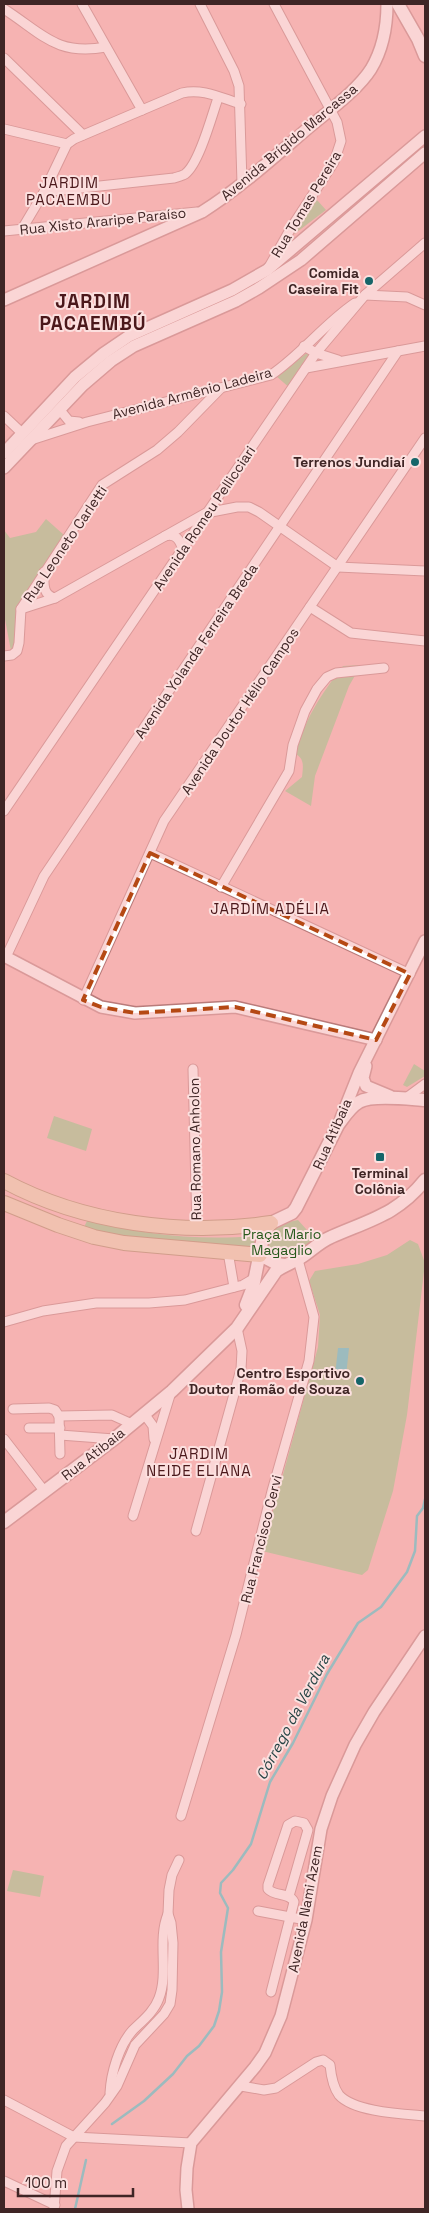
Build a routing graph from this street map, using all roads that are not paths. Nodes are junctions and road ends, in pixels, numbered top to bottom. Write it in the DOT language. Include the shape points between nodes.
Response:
graph roads {
  1 [pos="82,4"];
  2 [pos="200,4"];
  3 [pos="274,4"];
  4 [pos="388,4"];
  5 [pos="398,4"];
  6 [pos="4,10"];
  7 [pos="106,47"];
  8 [pos="425,56"];
  9 [pos="4,58"];
  10 [pos="218,98"];
  11 [pos="241,104"];
  12 [pos="142,110"];
  13 [pos="331,110"];
  14 [pos="4,129"];
  15 [pos="83,136"];
  16 [pos="425,136"];
  17 [pos="67,144"];
  18 [pos="425,153"];
  19 [pos="242,183"];
  20 [pos="44,192"];
  21 [pos="202,212"];
  22 [pos="335,214"];
  23 [pos="343,224"];
  24 [pos="291,228"];
  25 [pos="22,229"];
  26 [pos="4,232"];
  27 [pos="425,243"];
  28 [pos="292,250"];
  29 [pos="281,267"];
  30 [pos="267,270"];
  31 [pos="234,295"];
  32 [pos="365,295"];
  33 [pos="4,300"];
  34 [pos="425,305"];
  35 [pos="304,346"];
  36 [pos="425,346"];
  37 [pos="398,351"];
  38 [pos="316,353"];
  39 [pos="340,361"];
  40 [pos="306,368"];
  41 [pos="79,381"];
  42 [pos="222,387"];
  43 [pos="60,410"];
  44 [pos="4,416"];
  45 [pos="87,422"];
  46 [pos="26,437"];
  47 [pos="425,438"];
  48 [pos="4,452"];
  49 [pos="4,468"];
  50 [pos="206,513"];
  51 [pos="280,527"];
  52 [pos="160,537"];
  53 [pos="183,550"];
  54 [pos="338,567"];
  55 [pos="425,571"];
  56 [pos="44,572"];
  57 [pos="56,598"];
  58 [pos="310,607"];
  59 [pos="21,609"];
  60 [pos="425,641"];
  61 [pos="4,656"];
  62 [pos="384,668"];
  63 [pos="7,800"];
  64 [pos="4,811"];
  65 [pos="150,853"];
  66 [pos="221,887"];
  67 [pos="425,941"];
  68 [pos="5,957"];
  69 [pos="410,974"];
  70 [pos="82,1000"];
  71 [pos="376,1040"];
  72 [pos="367,1059"];
  73 [pos="193,1069"];
  74 [pos="425,1084"];
  75 [pos="402,1098"];
  76 [pos="425,1100"];
  77 [pos="338,1125"];
  78 [pos="425,1180"];
  79 [pos="4,1181"];
  80 [pos="4,1203"];
  81 [pos="80,1211"];
  82 [pos="271,1223"];
  83 [pos="58,1225"];
  84 [pos="197,1229"];
  85 [pos="228,1252"];
  86 [pos="260,1255"];
  87 [pos="298,1260"];
  88 [pos="280,1268"];
  89 [pos="254,1283"];
  90 [pos="234,1287"];
  91 [pos="210,1295"];
  92 [pos="4,1322"];
  93 [pos="239,1324"];
  94 [pos="172,1391"];
  95 [pos="13,1409"];
  96 [pos="145,1415"];
  97 [pos="59,1416"];
  98 [pos="132,1424"];
  99 [pos="29,1428"];
  100 [pos="60,1432"];
  101 [pos="4,1439"];
  102 [pos="114,1439"];
  103 [pos="154,1446"];
  104 [pos="60,1454"];
  105 [pos="45,1492"];
  106 [pos="133,1516"];
  107 [pos="4,1522"];
  108 [pos="196,1531"];
  109 [pos="425,1636"];
  110 [pos="181,1816"];
  111 [pos="179,1860"];
  112 [pos="289,1896"];
  113 [pos="258,1911"];
  114 [pos="168,1914"];
  115 [pos="290,1917"];
  116 [pos="306,1920"];
  117 [pos="271,1992"];
  118 [pos="140,2024"];
  119 [pos="144,2033"];
  120 [pos="241,2086"];
  121 [pos="110,2094"];
  122 [pos="4,2100"];
  123 [pos="425,2116"];
  124 [pos="74,2136"];
  125 [pos="191,2143"];
  126 [pos="4,2181"];
  127 [pos="54,2207"];
  128 [pos="188,2209"];
  1 -- 7 [label="street"];
  2 -- 11 [label="street" via="234,71 240,86"];
  3 -- 13 [label="street, Rua Tomas Pereira"];
  4 -- 13 [label="street, Avenida Brígido Marcassa" via="378,56 366,75"];
  5 -- 8 [label="main road"];
  6 -- 7 [label="street" via="58,46 87,50"];
  7 -- 12 [label="street"];
  9 -- 15 [label="street"];
  10 -- 11 [label="street"];
  10 -- 12 [label="street" via="193,90"];
  10 -- 20 [label="street" via="202,145 185,174 174,178"];
  11 -- 19 [label="street"];
  12 -- 15 [label="street"];
  13 -- 19 [label="street, Avenida Brígido Marcassa"];
  13 -- 24 [label="street, Rua Tomas Pereira" via="340,132 340,150 316,193"];
  14 -- 17 [label="street"];
  15 -- 17 [label="street"];
  16 -- 22 [label="street"];
  17 -- 20 [label="street"];
  18 -- 23 [label="street"];
  19 -- 21 [label="street, Avenida Brígido Marcassa"];
  20 -- 25 [label="street"];
  21 -- 25 [label="street, Rua Xisto Araripe Paraíso"];
  21 -- 33 [label="street, Avenida Brígido Marcassa"];
  22 -- 23 [label="street"];
  22 -- 28 [label="street"];
  23 -- 29 [label="street"];
  24 -- 28 [label="street" via="289,240"];
  24 -- 30 [label="street, Rua Tomas Pereira"];
  25 -- 26 [label="street, Rua Xisto Araripe Paraíso"];
  27 -- 32 [label="street, Avenida Romeu Pellicciari"];
  28 -- 29 [label="street"];
  29 -- 30 [label="street"];
  29 -- 31 [label="street"];
  30 -- 31 [label="street"];
  31 -- 41 [label="street" via="134,346"];
  32 -- 34 [label="street" via="407,297"];
  32 -- 35 [label="street, Avenida Armênio Ladeira"];
  32 -- 38 [label="street, Avenida Romeu Pellicciari"];
  35 -- 38 [label="street"];
  35 -- 42 [label="street, Avenida Armênio Ladeira" via="271,374"];
  36 -- 37 [label="street"];
  37 -- 39 [label="street"];
  37 -- 51 [label="street, Avenida Yolanda Ferreira Breda"];
  38 -- 39 [label="street"];
  38 -- 40 [label="street, Avenida Romeu Pellicciari"];
  39 -- 40 [label="street"];
  40 -- 50 [label="street, Avenida Romeu Pellicciari"];
  41 -- 43 [label="street"];
  41 -- 46 [label="street"];
  42 -- 45 [label="street, Avenida Armênio Ladeira"];
  42 -- 56 [label="street, Rua Leoneto Carletti" via="157,450 102,485"];
  43 -- 45 [label="street" via="69,421"];
  43 -- 46 [label="street"];
  44 -- 46 [label="street"];
  45 -- 46 [label="street, Avenida Armênio Ladeira"];
  46 -- 48 [label="street"];
  46 -- 49 [label="street"];
  47 -- 54 [label="street, Avenida Doutor Hélio Campos"];
  50 -- 51 [label="street" via="249,507"];
  50 -- 52 [label="street"];
  50 -- 53 [label="street, Avenida Romeu Pellicciari"];
  51 -- 54 [label="street"];
  51 -- 68 [label="street, Avenida Yolanda Ferreira Breda" via="44,876"];
  52 -- 53 [label="street" via="177,537"];
  52 -- 57 [label="street"];
  53 -- 63 [label="street, Avenida Romeu Pellicciari"];
  54 -- 55 [label="street"];
  54 -- 58 [label="street, Avenida Doutor Hélio Campos"];
  56 -- 57 [label="street" via="46,592"];
  56 -- 59 [label="street, Rua Leoneto Carletti"];
  57 -- 59 [label="street"];
  58 -- 60 [label="street" via="352,633"];
  58 -- 65 [label="street, Avenida Doutor Hélio Campos" via="164,821"];
  59 -- 61 [label="street, Rua Leoneto Carletti" via="20,643 17,651"];
  62 -- 66 [label="street" via="336,673 327,677 305,711 292,745 289,771"];
  63 -- 64 [label="street, Avenida Romeu Pellicciari"];
  65 -- 66 [label="street"];
  65 -- 70 [label="street, Avenida Doutor Hélio Campos"];
  66 -- 69 [label="street"];
  67 -- 69 [label="street, Rua Atibaia"];
  68 -- 70 [label="street"];
  69 -- 71 [label="street, Rua Atibaia"];
  70 -- 71 [label="street" via="135,1013 235,1007"];
  71 -- 72 [label="street, Rua Atibaia"];
  72 -- 75 [label="street" via="363,1078 366,1086"];
  72 -- 77 [label="street, Rua Atibaia"];
  73 -- 84 [label="street, Rua Romano Anholon"];
  74 -- 75 [label="street"];
  75 -- 76 [label="main road"];
  75 -- 77 [label="main road" via="363,1100"];
  77 -- 82 [label="main road, Rua Atibaia" via="296,1208"];
  78 -- 87 [label="main road" via="400,1205 362,1226 329,1238"];
  79 -- 81 [label="main road"];
  80 -- 83 [label="main road"];
  81 -- 83 [label="main road" via="72,1222"];
  81 -- 84 [label="main road" via="140,1223"];
  82 -- 84 [label="main road"];
  82 -- 86 [label="main road, Rua Atibaia" via="262,1235"];
  83 -- 85 [label="main road" via="124,1243"];
  85 -- 86 [label="main road"];
  85 -- 90 [label="street"];
  86 -- 88 [label="main road"];
  86 -- 89 [label="main road, Rua Atibaia"];
  87 -- 88 [label="main road"];
  87 -- 110 [label="street, Rua Francisco Cervi" via="314,1317 309,1361 236,1635"];
  88 -- 89 [label="main road"];
  88 -- 93 [label="main road, Rua Atibaia"];
  89 -- 90 [label="street"];
  89 -- 91 [label="street" via="226,1295"];
  89 -- 93 [label="main road, Rua Atibaia"];
  90 -- 91 [label="street"];
  91 -- 92 [label="street" via="170,1302 96,1303 43,1311"];
  93 -- 94 [label="main road, Rua Atibaia"];
  93 -- 108 [label="street" via="240,1369"];
  94 -- 96 [label="main road, Rua Atibaia"];
  94 -- 103 [label="street"];
  95 -- 97 [label="street" via="49,1408"];
  96 -- 98 [label="main road, Rua Atibaia"];
  96 -- 103 [label="street" via="153,1426"];
  97 -- 98 [label="street" via="112,1415"];
  97 -- 100 [label="street"];
  98 -- 102 [label="main road, Rua Atibaia"];
  99 -- 100 [label="street"];
  100 -- 102 [label="street"];
  100 -- 104 [label="street"];
  101 -- 105 [label="street"];
  102 -- 105 [label="main road, Rua Atibaia"];
  103 -- 106 [label="street"];
  105 -- 107 [label="main road, Rua Atibaia"];
  109 -- 116 [label="street, Avenida Nami Azem" via="374,1712 332,1796 321,1830"];
  111 -- 114 [label="street" via="172,1875"];
  112 -- 112 [label="street" via="271,1892 268,1885 288,1825 294,1821 304,1823 308,1830"];
  112 -- 115 [label="street" via="294,1902"];
  113 -- 115 [label="street"];
  114 -- 118 [label="street" via="160,1997"];
  114 -- 119 [label="street" via="173,1943 171,1997 164,2014"];
  115 -- 116 [label="street"];
  115 -- 117 [label="street"];
  116 -- 120 [label="street, Avenida Nami Azem" via="274,2033 265,2053"];
  118 -- 119 [label="street"];
  118 -- 121 [label="street" via="122,2046"];
  119 -- 121 [label="street"];
  120 -- 123 [label="street" via="264,2090 276,2088 323,2060 330,2065 339,2095 352,2104"];
  120 -- 125 [label="street, Avenida Nami Azem"];
  121 -- 124 [label="street" via="99,2111"];
  122 -- 124 [label="street"];
  124 -- 125 [label="street"];
  124 -- 127 [label="street" via="61,2157 57,2171"];
  125 -- 128 [label="street" via="187,2168"];
  126 -- 127 [label="street"];
}
